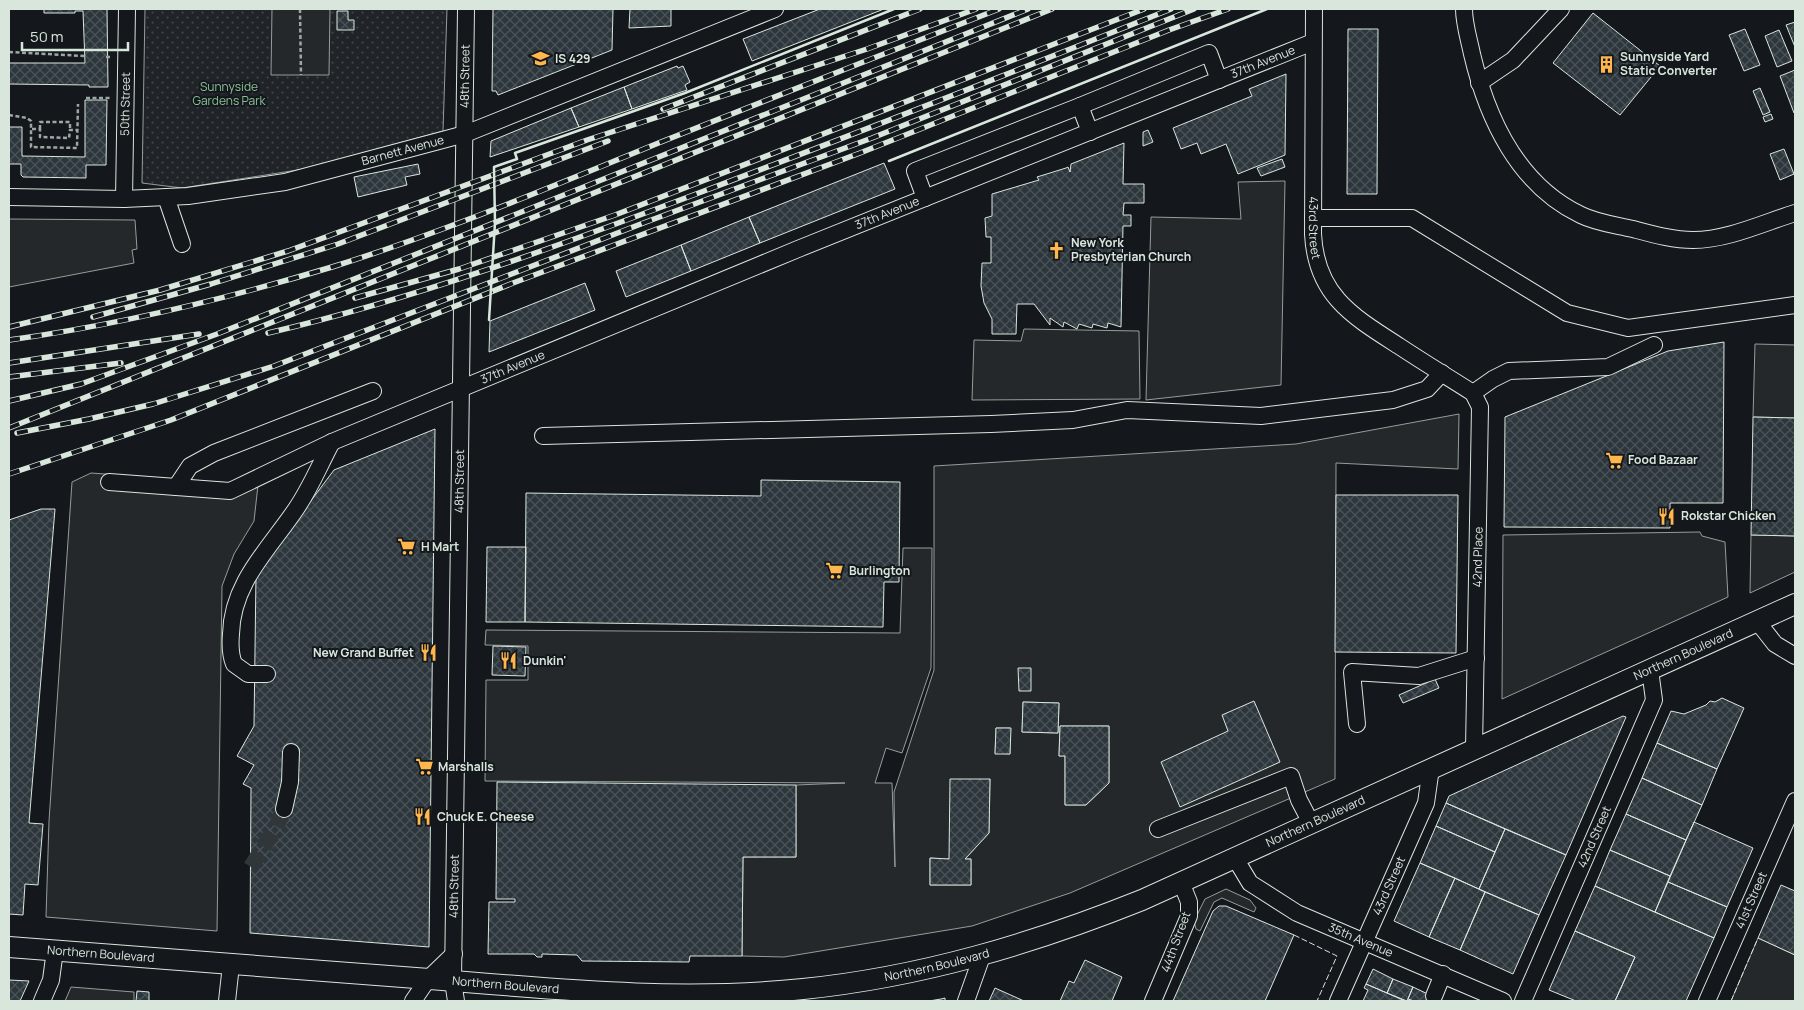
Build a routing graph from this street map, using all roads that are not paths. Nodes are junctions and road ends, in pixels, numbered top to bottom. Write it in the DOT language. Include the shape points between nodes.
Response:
graph roads {
  1 [pos="127,9"];
  2 [pos="466,9"];
  3 [pos="775,9"];
  4 [pos="1314,9"];
  5 [pos="1464,9"];
  6 [pos="1561,9"];
  7 [pos="1313,42"];
  8 [pos="1219,80"];
  9 [pos="1479,83"];
  10 [pos="1080,106"];
  11 [pos="1090,132"];
  12 [pos="464,134"];
  13 [pos="9,197"];
  14 [pos="166,197"];
  15 [pos="925,198"];
  16 [pos="124,199"];
  17 [pos="1795,212"];
  18 [pos="1313,218"];
  19 [pos="182,244"];
  20 [pos="1795,305"];
  21 [pos="1654,345"];
  22 [pos="1447,376"];
  23 [pos="462,388"];
  24 [pos="373,391"];
  25 [pos="1473,393"];
  26 [pos="543,436"];
  27 [pos="332,442"];
  28 [pos="109,482"];
  29 [pos="176,487"];
  30 [pos="1795,604"];
  31 [pos="1757,621"];
  32 [pos="1795,656"];
  33 [pos="1476,658"];
  34 [pos="1650,670"];
  35 [pos="267,674"];
  36 [pos="1357,724"];
  37 [pos="1474,749"];
  38 [pos="291,752"];
  39 [pos="1432,768"];
  40 [pos="1795,801"];
  41 [pos="284,809"];
  42 [pos="1311,823"];
  43 [pos="1158,830"];
  44 [pos="1235,858"];
  45 [pos="1181,882"];
  46 [pos="1364,941"];
  47 [pos="9,947"];
  48 [pos="55,950"];
  49 [pos="454,954"];
  50 [pos="982,956"];
  51 [pos="232,965"];
  52 [pos="1443,974"];
  53 [pos="428,979"];
  54 [pos="453,982"];
  55 [pos="780,996"];
  56 [pos="1434,996"];
  57 [pos="592,997"];
  58 [pos="42,1001"];
  59 [pos="226,1001"];
  60 [pos="413,1001"];
  61 [pos="456,1001"];
  62 [pos="966,1001"];
  63 [pos="1153,1001"];
  64 [pos="1338,1001"];
  65 [pos="1503,1001"];
  66 [pos="1523,1001"];
  67 [pos="1707,1001"];
  1 -- 16 [label="street, 50th Street"];
  2 -- 12 [label="street, 48th Street"];
  3 -- 12 [label="street, Barnett Avenue"];
  4 -- 7 [label="street, 43rd Street"];
  5 -- 9 [label="street"];
  6 -- 9 [label="street" via="1513,60"];
  7 -- 8 [label="street, 37th Avenue"];
  7 -- 18 [label="street, 43rd Street"];
  8 -- 10 [label="street" via="1209,53"];
  8 -- 11 [label="street, 37th Avenue"];
  9 -- 17 [label="street" via="1496,126 1515,156 1548,193 1582,216 1693,240 1728,234"];
  10 -- 11 [label="street"];
  10 -- 15 [label="street" via="915,171"];
  11 -- 15 [label="street, 37th Avenue"];
  12 -- 14 [label="street, Barnett Avenue" via="285,182"];
  12 -- 23 [label="street, 48th Street"];
  13 -- 16 [label="street, Barnett Avenue"];
  14 -- 16 [label="street, Barnett Avenue"];
  14 -- 19 [label="street"];
  15 -- 23 [label="street, 37th Avenue"];
  18 -- 20 [label="street" via="1412,218 1567,313 1628,328"];
  18 -- 22 [label="street, 43rd Street" via="1318,264 1334,297 1359,321"];
  21 -- 25 [label="street" via="1608,367 1509,371"];
  22 -- 25 [label="street"];
  22 -- 26 [label="street" via="1427,389 1393,400 1261,416 1127,410 1073,420 991,424"];
  23 -- 27 [label="street, 37th Avenue"];
  23 -- 49 [label="street, 48th Street"];
  24 -- 29 [label="street" via="214,453 190,466"];
  25 -- 33 [label="street, 42nd Place" via="1481,414"];
  27 -- 29 [label="street, 37th Avenue" via="230,491"];
  27 -- 35 [label="street" via="297,508 250,572 234,604 230,650 234,664 248,674"];
  28 -- 29 [label="street, 37th Avenue"];
  30 -- 31 [label="main road, Northern Boulevard"];
  31 -- 32 [label="street" via="1775,644"];
  31 -- 34 [label="main road, Northern Boulevard"];
  33 -- 36 [label="street" via="1419,676 1352,672"];
  33 -- 37 [label="street, 42nd Place"];
  34 -- 37 [label="main road, Northern Boulevard"];
  34 -- 66 [label="street, 42nd Street" via="1654,700"];
  37 -- 39 [label="main road, Northern Boulevard"];
  38 -- 41 [label="street" via="290,782"];
  39 -- 42 [label="main road, Northern Boulevard"];
  39 -- 46 [label="street, 43rd Street" via="1426,803"];
  40 -- 67 [label="street, 41st Street"];
  42 -- 43 [label="street" via="1290,776"];
  42 -- 44 [label="main road, Northern Boulevard"];
  44 -- 45 [label="main road, Northern Boulevard"];
  44 -- 46 [label="street, 35th Avenue" via="1244,875 1260,891 1315,922"];
  45 -- 50 [label="main road, Northern Boulevard" via="1093,919"];
  45 -- 63 [label="street, 44th Street" via="1189,902 1189,916"];
  46 -- 52 [label="street, 35th Avenue"];
  46 -- 64 [label="street, 43rd Street"];
  47 -- 48 [label="main road, Northern Boulevard"];
  48 -- 51 [label="main road, Northern Boulevard"];
  48 -- 58 [label="street" via="51,980"];
  49 -- 53 [label="street"];
  49 -- 54 [label="street, 48th Street"];
  50 -- 55 [label="main road, Northern Boulevard" via="898,976"];
  50 -- 62 [label="street"];
  51 -- 53 [label="main road, Northern Boulevard"];
  51 -- 59 [label="street"];
  52 -- 56 [label="street"];
  52 -- 65 [label="street, 35th Avenue"];
  53 -- 54 [label="main road, Northern Boulevard"];
  53 -- 60 [label="street"];
  54 -- 57 [label="main road, Northern Boulevard"];
  54 -- 61 [label="street, 48th Street"];
  55 -- 57 [label="main road, Northern Boulevard"];
}
